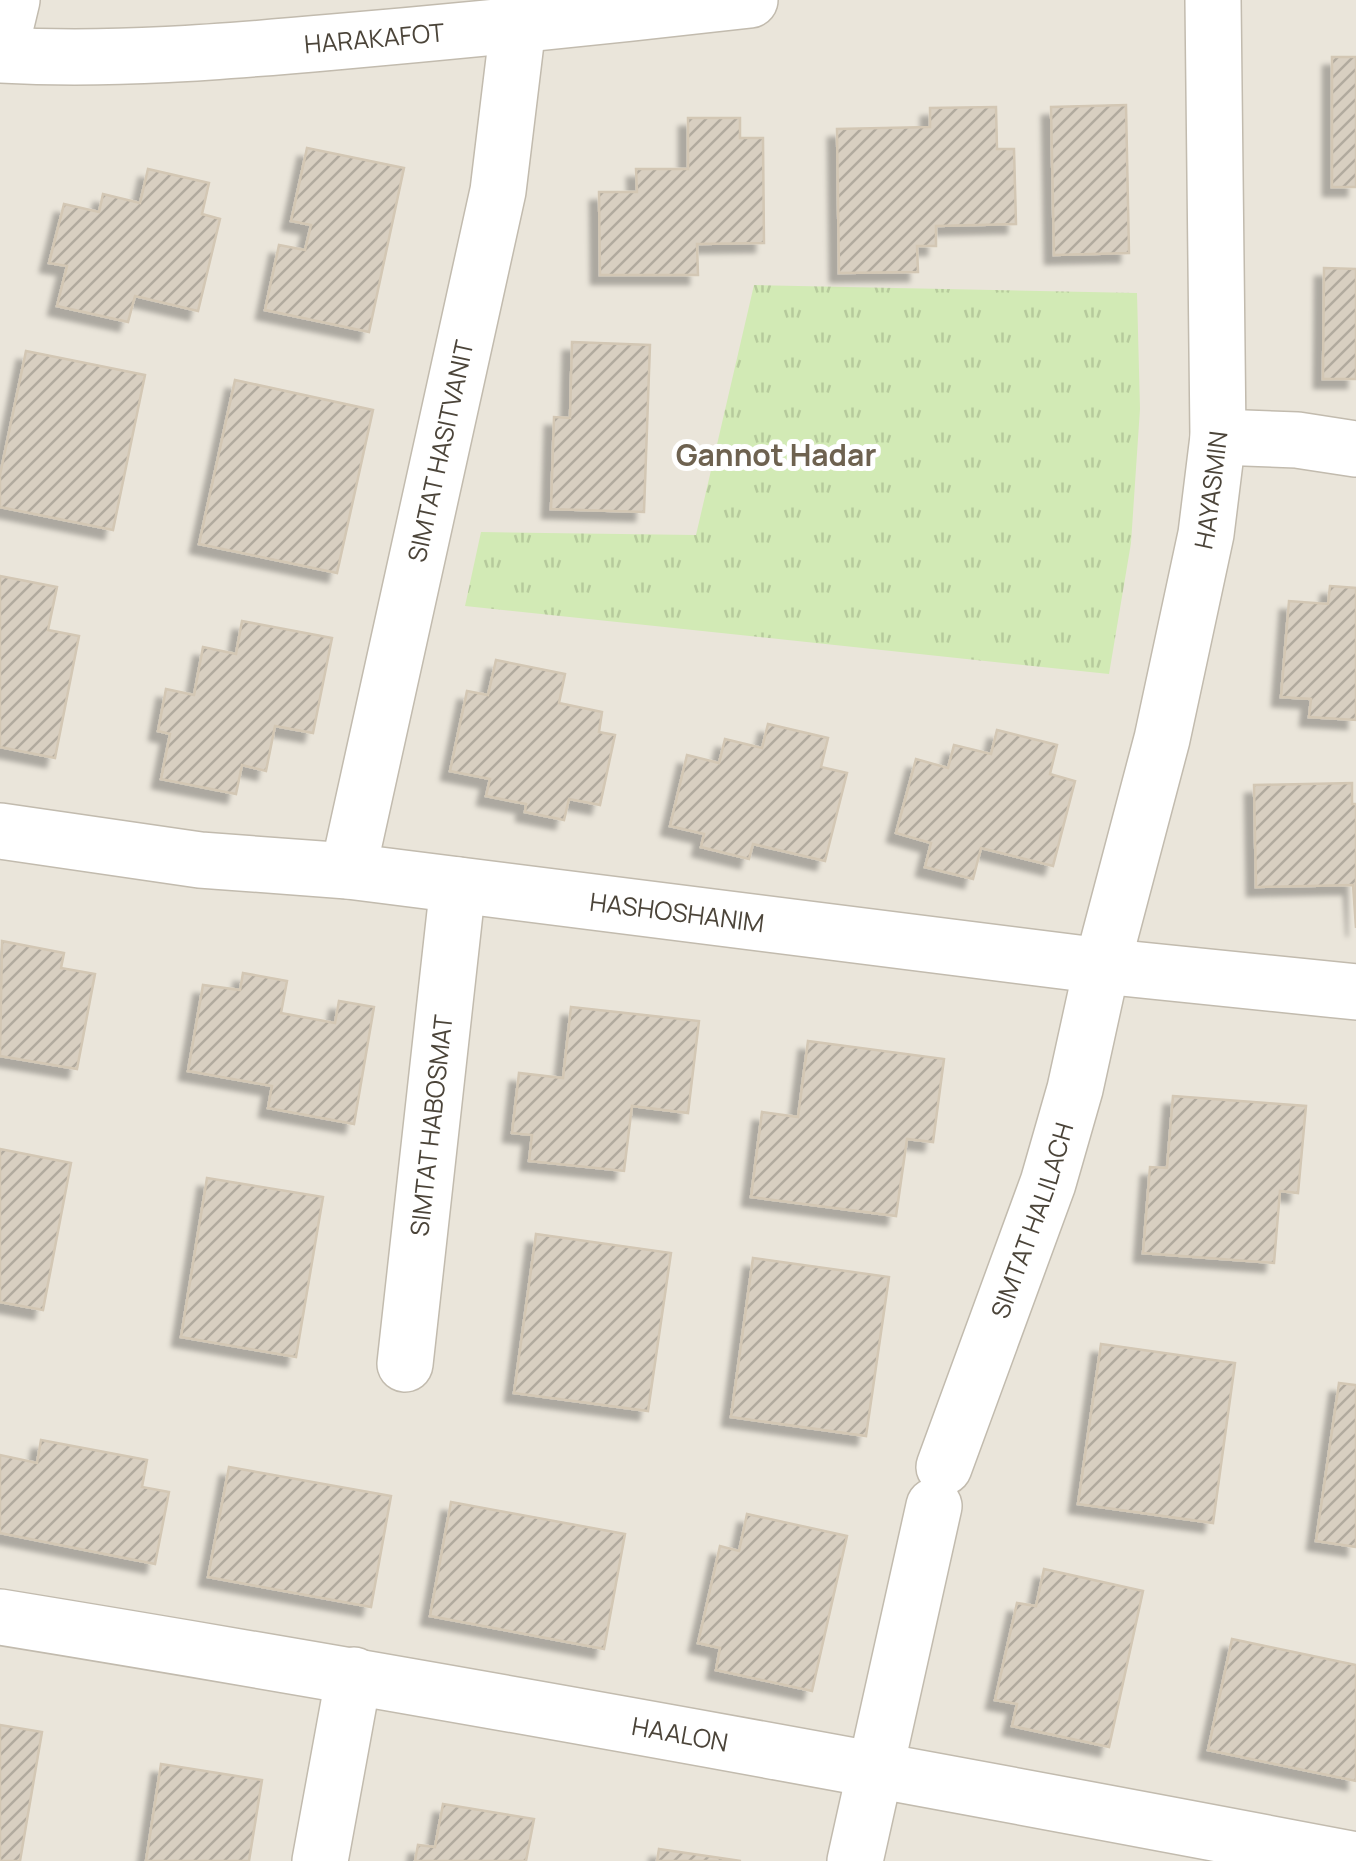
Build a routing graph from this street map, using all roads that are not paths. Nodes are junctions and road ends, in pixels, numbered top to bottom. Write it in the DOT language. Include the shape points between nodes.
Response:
graph roads {
  1 [pos="12,0"];
  2 [pos="750,0"];
  3 [pos="1213,0"];
  4 [pos="518,26"];
  5 [pos="0,52"];
  6 [pos="1218,437"];
  7 [pos="1356,449"];
  8 [pos="0,832"];
  9 [pos="348,871"];
  10 [pos="458,886"];
  11 [pos="1102,966"];
  12 [pos="1356,992"];
  13 [pos="405,1364"];
  14 [pos="0,1617"];
  15 [pos="354,1675"];
  16 [pos="874,1768"];
  17 [pos="1356,1860"];
  18 [pos="320,1861"];
  19 [pos="855,1861"];
  1 -- 5 [label="street"];
  2 -- 4 [label="street, HARAKAFOT"];
  3 -- 6 [label="street, HAYASMIN"];
  4 -- 5 [label="street, HARAKAFOT" via="161,57"];
  4 -- 9 [label="street, SIMTAT HASITVANIT" via="498,191"];
  6 -- 7 [label="street"];
  6 -- 11 [label="street, HAYASMIN" via="1188,622"];
  8 -- 9 [label="street, HASHOSHANIM" via="200,860"];
  9 -- 10 [label="street, HASHOSHANIM"];
  10 -- 11 [label="street, HASHOSHANIM"];
  10 -- 13 [label="street, SIMTAT HABOSMAT"];
  11 -- 12 [label="street, HASHOSHANIM"];
  11 -- 16 [label="street, SIMTAT HALILACH" via="1048,1184 939,1487"];
  14 -- 15 [label="street, HAALON"];
  15 -- 16 [label="street, HAALON"];
  15 -- 18 [label="street"];
  16 -- 17 [label="street, HAALON"];
  16 -- 19 [label="street, SIMTAT HALILACH"];
}
